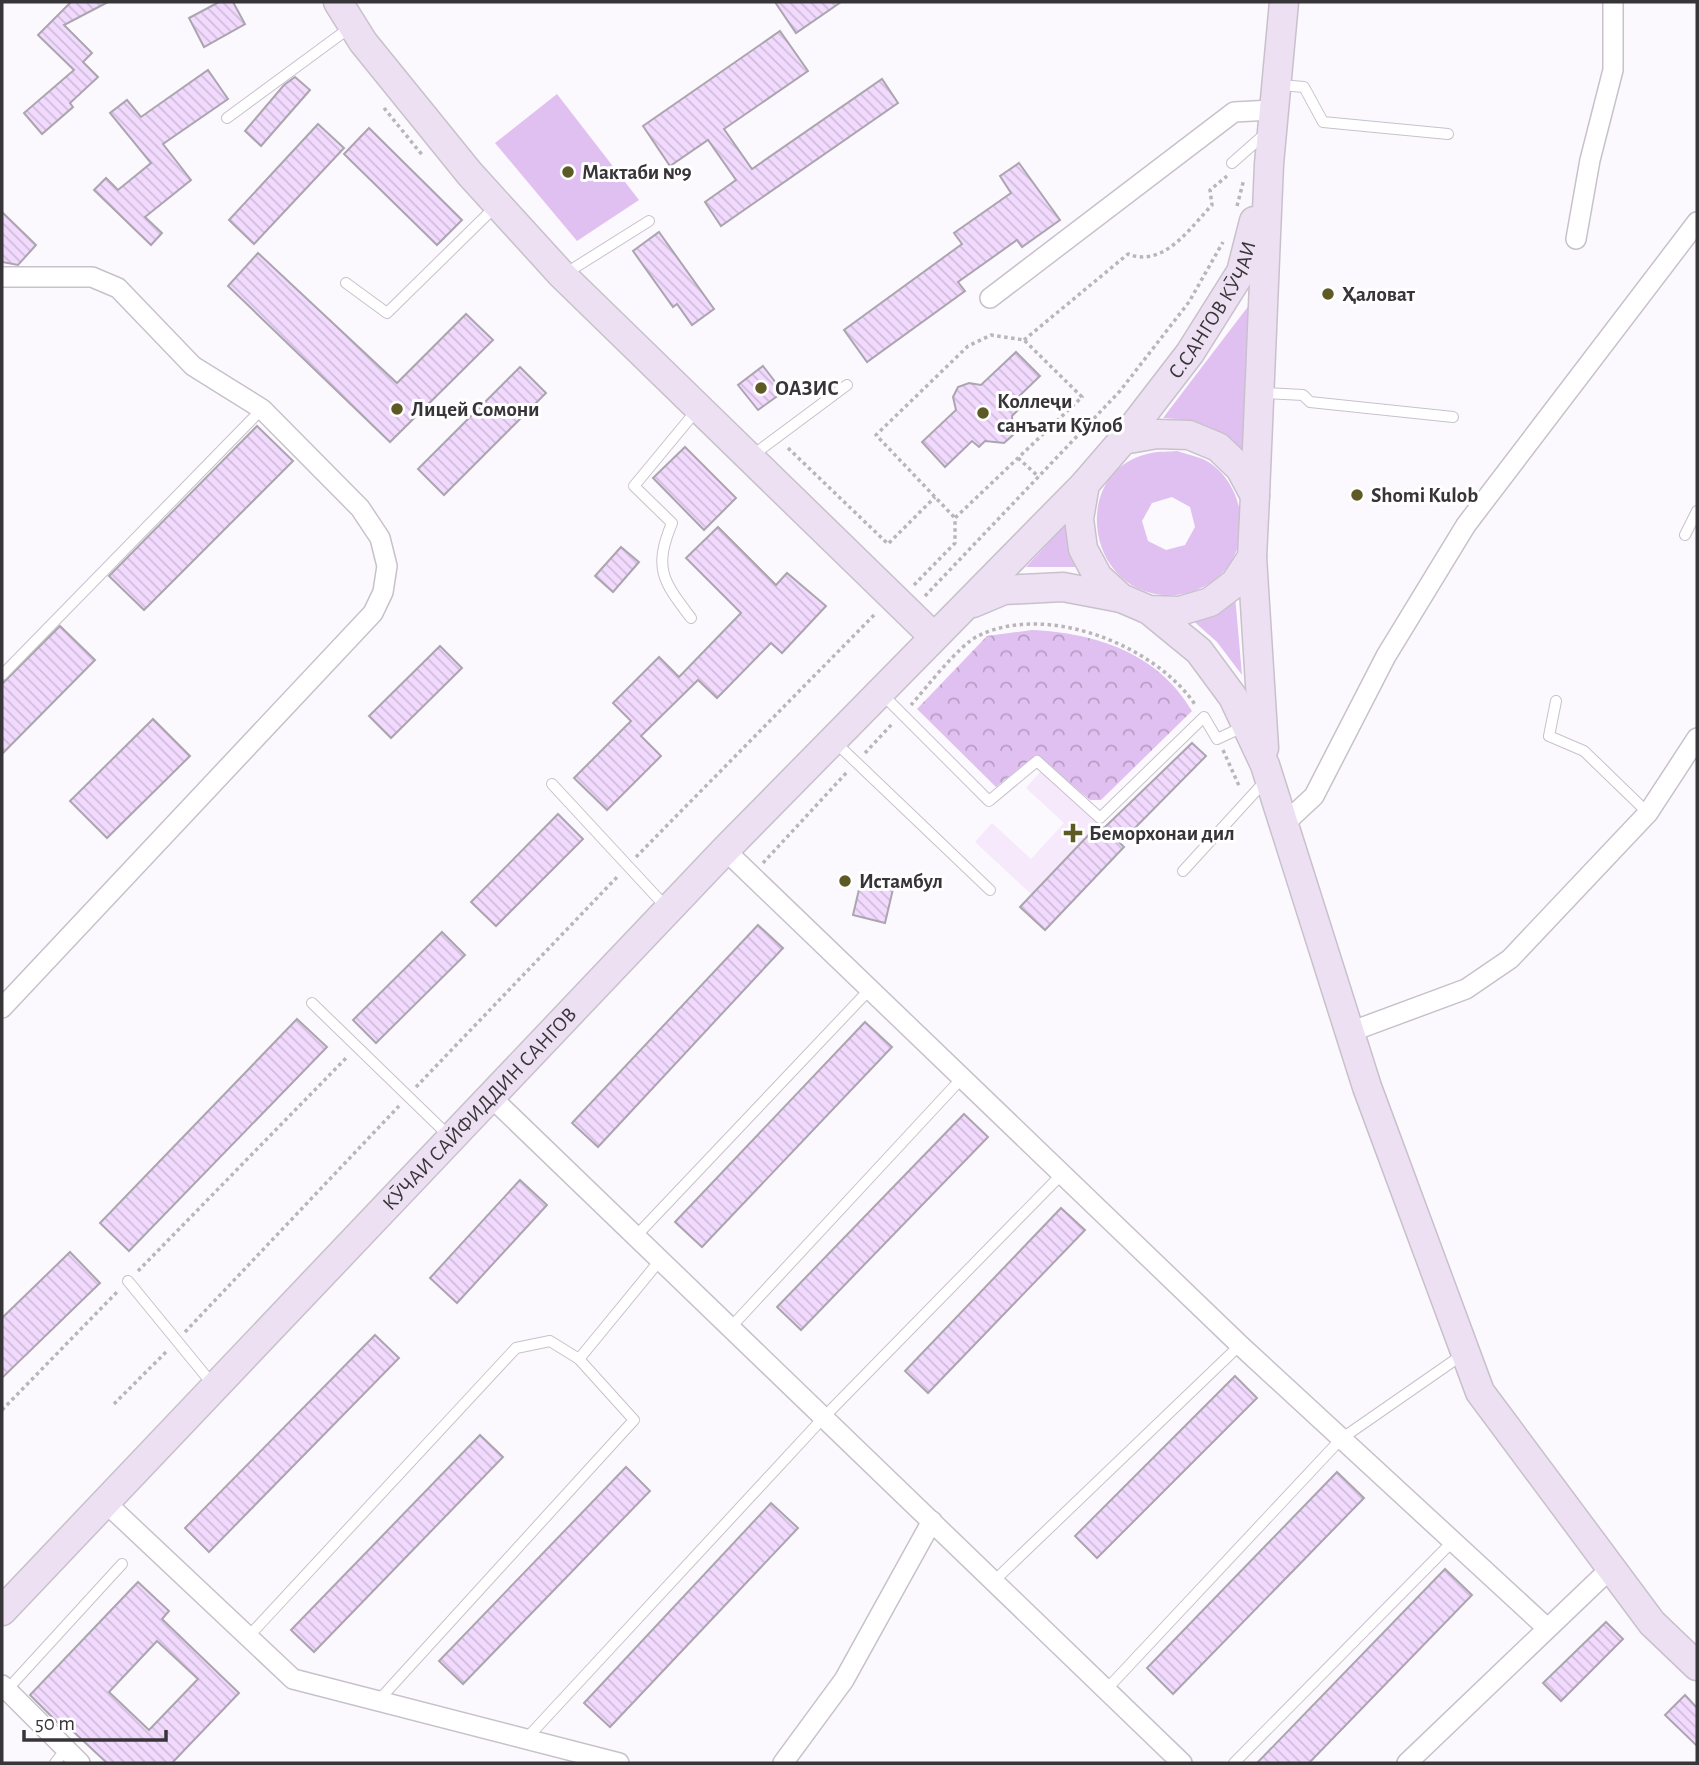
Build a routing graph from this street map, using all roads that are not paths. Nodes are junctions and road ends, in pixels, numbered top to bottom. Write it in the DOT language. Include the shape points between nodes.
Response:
graph roads {
  1 [pos="338,2"];
  2 [pos="1284,2"];
  3 [pos="1613,2"];
  4 [pos="353,26"];
  5 [pos="1274,108"];
  6 [pos="227,118"];
  7 [pos="1448,134"];
  8 [pos="1257,157"];
  9 [pos="1232,163"];
  10 [pos="498,204"];
  11 [pos="649,220"];
  12 [pos="1697,222"];
  13 [pos="1576,239"];
  14 [pos="562,275"];
  15 [pos="2,277"];
  16 [pos="346,283"];
  17 [pos="990,298"];
  18 [pos="847,385"];
  19 [pos="1259,393"];
  20 [pos="699,408"];
  21 [pos="262,409"];
  22 [pos="1453,417"];
  23 [pos="1123,440"];
  24 [pos="750,457"];
  25 [pos="1085,484"];
  26 [pos="1255,496"];
  27 [pos="1697,511"];
  28 [pos="1685,535"];
  29 [pos="1252,557"];
  30 [pos="1121,598"];
  31 [pos="961,608"];
  32 [pos="1149,610"];
  33 [pos="691,618"];
  34 [pos="933,636"];
  35 [pos="2,675"];
  36 [pos="880,691"];
  37 [pos="1556,701"];
  38 [pos="1247,726"];
  39 [pos="1697,738"];
  40 [pos="833,740"];
  41 [pos="1267,771"];
  42 [pos="552,785"];
  43 [pos="1647,813"];
  44 [pos="1284,824"];
  45 [pos="725,850"];
  46 [pos="1183,872"];
  47 [pos="990,890"];
  48 [pos="669,910"];
  49 [pos="872,988"];
  50 [pos="312,1003"];
  51 [pos="2,1008"];
  52 [pos="1350,1031"];
  53 [pos="962,1078"];
  54 [pos="490,1096"];
  55 [pos="450,1138"];
  56 [pos="1062,1174"];
  57 [pos="637,1235"];
  58 [pos="662,1258"];
  59 [pos="128,1281"];
  60 [pos="732,1326"];
  61 [pos="1240,1345"];
  62 [pos="1466,1353"];
  63 [pos="579,1359"];
  64 [pos="215,1386"];
  65 [pos="825,1416"];
  66 [pos="1341,1439"];
  67 [pos="104,1502"];
  68 [pos="932,1521"];
  69 [pos="1454,1539"];
  70 [pos="122,1564"];
  71 [pos="1611,1568"];
  72 [pos="994,1581"];
  73 [pos="2,1611"];
  74 [pos="1547,1628"];
  75 [pos="248,1637"];
  76 [pos="1697,1666"];
  77 [pos="3,1690"];
  78 [pos="1104,1691"];
  79 [pos="378,1701"];
  80 [pos="526,1740"];
  81 [pos="67,1759"];
  82 [pos="619,1763"];
  83 [pos="783,1763"];
  84 [pos="1182,1763"];
  85 [pos="1234,1763"];
  86 [pos="1407,1763"];
  1 -- 4 [label="street"];
  2 -- 5 [label="street"];
  3 -- 13 [label="street" via="1613,70"];
  4 -- 6 [label="lane"];
  4 -- 10 [label="street"];
  5 -- 7 [label="lane" via="1304,87 1323,122"];
  5 -- 8 [label="street"];
  5 -- 17 [label="street" via="1234,112"];
  8 -- 9 [label="lane"];
  8 -- 19 [label="street"];
  8 -- 23 [label="street, С.САНГОВ КӮЧАИ" via="1241,272 1190,353"];
  10 -- 14 [label="street"];
  10 -- 16 [label="lane" via="387,313"];
  11 -- 14 [label="lane"];
  12 -- 44 [label="street" via="1466,525 1386,656 1314,796"];
  14 -- 20 [label="street"];
  15 -- 21 [label="street" via="92,277 118,288 193,366"];
  18 -- 24 [label="lane"];
  19 -- 22 [label="lane"];
  19 -- 26 [label="street"];
  20 -- 24 [label="street"];
  20 -- 33 [label="lane" via="634,486 672,523 662,547 664,583"];
  21 -- 35 [label="lane"];
  21 -- 51 [label="street" via="360,508 380,538 387,566 383,592 373,613"];
  23 -- 25 [label="street"];
  23 -- 26 [label="street" via="1189,435 1217,447 1240,468"];
  24 -- 34 [label="street" via="904,599"];
  25 -- 30 [label="street" via="1079,519 1083,550 1098,577"];
  25 -- 31 [label="street"];
  26 -- 29 [label="street"];
  27 -- 28 [label="lane"];
  29 -- 32 [label="street" via="1235,583 1210,602 1181,611"];
  29 -- 41 [label="street"];
  30 -- 31 [label="street" via="1063,587 1004,590"];
  30 -- 32 [label="street"];
  31 -- 34 [label="street, КӮЧАИ САЙФИДДИН САНГОВ"];
  32 -- 38 [label="street" via="1199,651 1233,697"];
  34 -- 36 [label="street, КӮЧАИ САЙФИДДИН САНГОВ"];
  36 -- 38 [label="lane" via="989,801 1037,761 1100,818 1204,717 1217,739"];
  36 -- 40 [label="street, КӮЧАИ САЙФИДДИН САНГОВ"];
  37 -- 43 [label="lane" via="1549,736 1584,751"];
  38 -- 41 [label="street"];
  39 -- 43 [label="street"];
  40 -- 45 [label="street, КӮЧАИ САЙФИДДИН САНГОВ"];
  40 -- 47 [label="lane"];
  41 -- 44 [label="street"];
  41 -- 46 [label="lane" via="1246,802"];
  42 -- 48 [label="lane"];
  43 -- 52 [label="street" via="1510,959 1466,989"];
  44 -- 52 [label="street"];
  45 -- 48 [label="street, КӮЧАИ САЙФИДДИН САНГОВ"];
  45 -- 49 [label="street"];
  48 -- 54 [label="street, КӮЧАИ САЙФИДДИН САНГОВ"];
  49 -- 53 [label="street"];
  49 -- 57 [label="lane"];
  50 -- 55 [label="lane"];
  52 -- 62 [label="street"];
  53 -- 56 [label="street"];
  53 -- 60 [label="lane"];
  54 -- 55 [label="street, КӮЧАИ САЙФИДДИН САНГОВ"];
  54 -- 57 [label="street"];
  55 -- 64 [label="street, КӮЧАИ САЙФИДДИН САНГОВ"];
  56 -- 61 [label="street"];
  56 -- 65 [label="lane"];
  57 -- 58 [label="street"];
  58 -- 60 [label="street"];
  58 -- 63 [label="lane"];
  59 -- 64 [label="lane"];
  60 -- 65 [label="street"];
  61 -- 66 [label="street"];
  61 -- 72 [label="lane"];
  62 -- 66 [label="lane"];
  62 -- 71 [label="street" via="1480,1392"];
  63 -- 75 [label="lane" via="550,1341 516,1348"];
  63 -- 79 [label="lane" via="634,1420"];
  64 -- 67 [label="street, КӮЧАИ САЙФИДДИН САНГОВ"];
  65 -- 68 [label="street"];
  65 -- 80 [label="lane"];
  66 -- 69 [label="street"];
  66 -- 78 [label="lane"];
  67 -- 73 [label="street, КӮЧАИ САЙФИДДИН САНГОВ"];
  67 -- 75 [label="street"];
  68 -- 72 [label="street"];
  68 -- 83 [label="street" via="844,1680"];
  69 -- 74 [label="street"];
  69 -- 85 [label="lane"];
  70 -- 77 [label="lane"];
  71 -- 74 [label="street"];
  71 -- 76 [label="street" via="1652,1623"];
  72 -- 78 [label="street"];
  74 -- 86 [label="street"];
  75 -- 79 [label="street" via="293,1679"];
  77 -- 81 [label="street"];
  78 -- 84 [label="street"];
  79 -- 80 [label="street"];
  80 -- 82 [label="street"];
}
